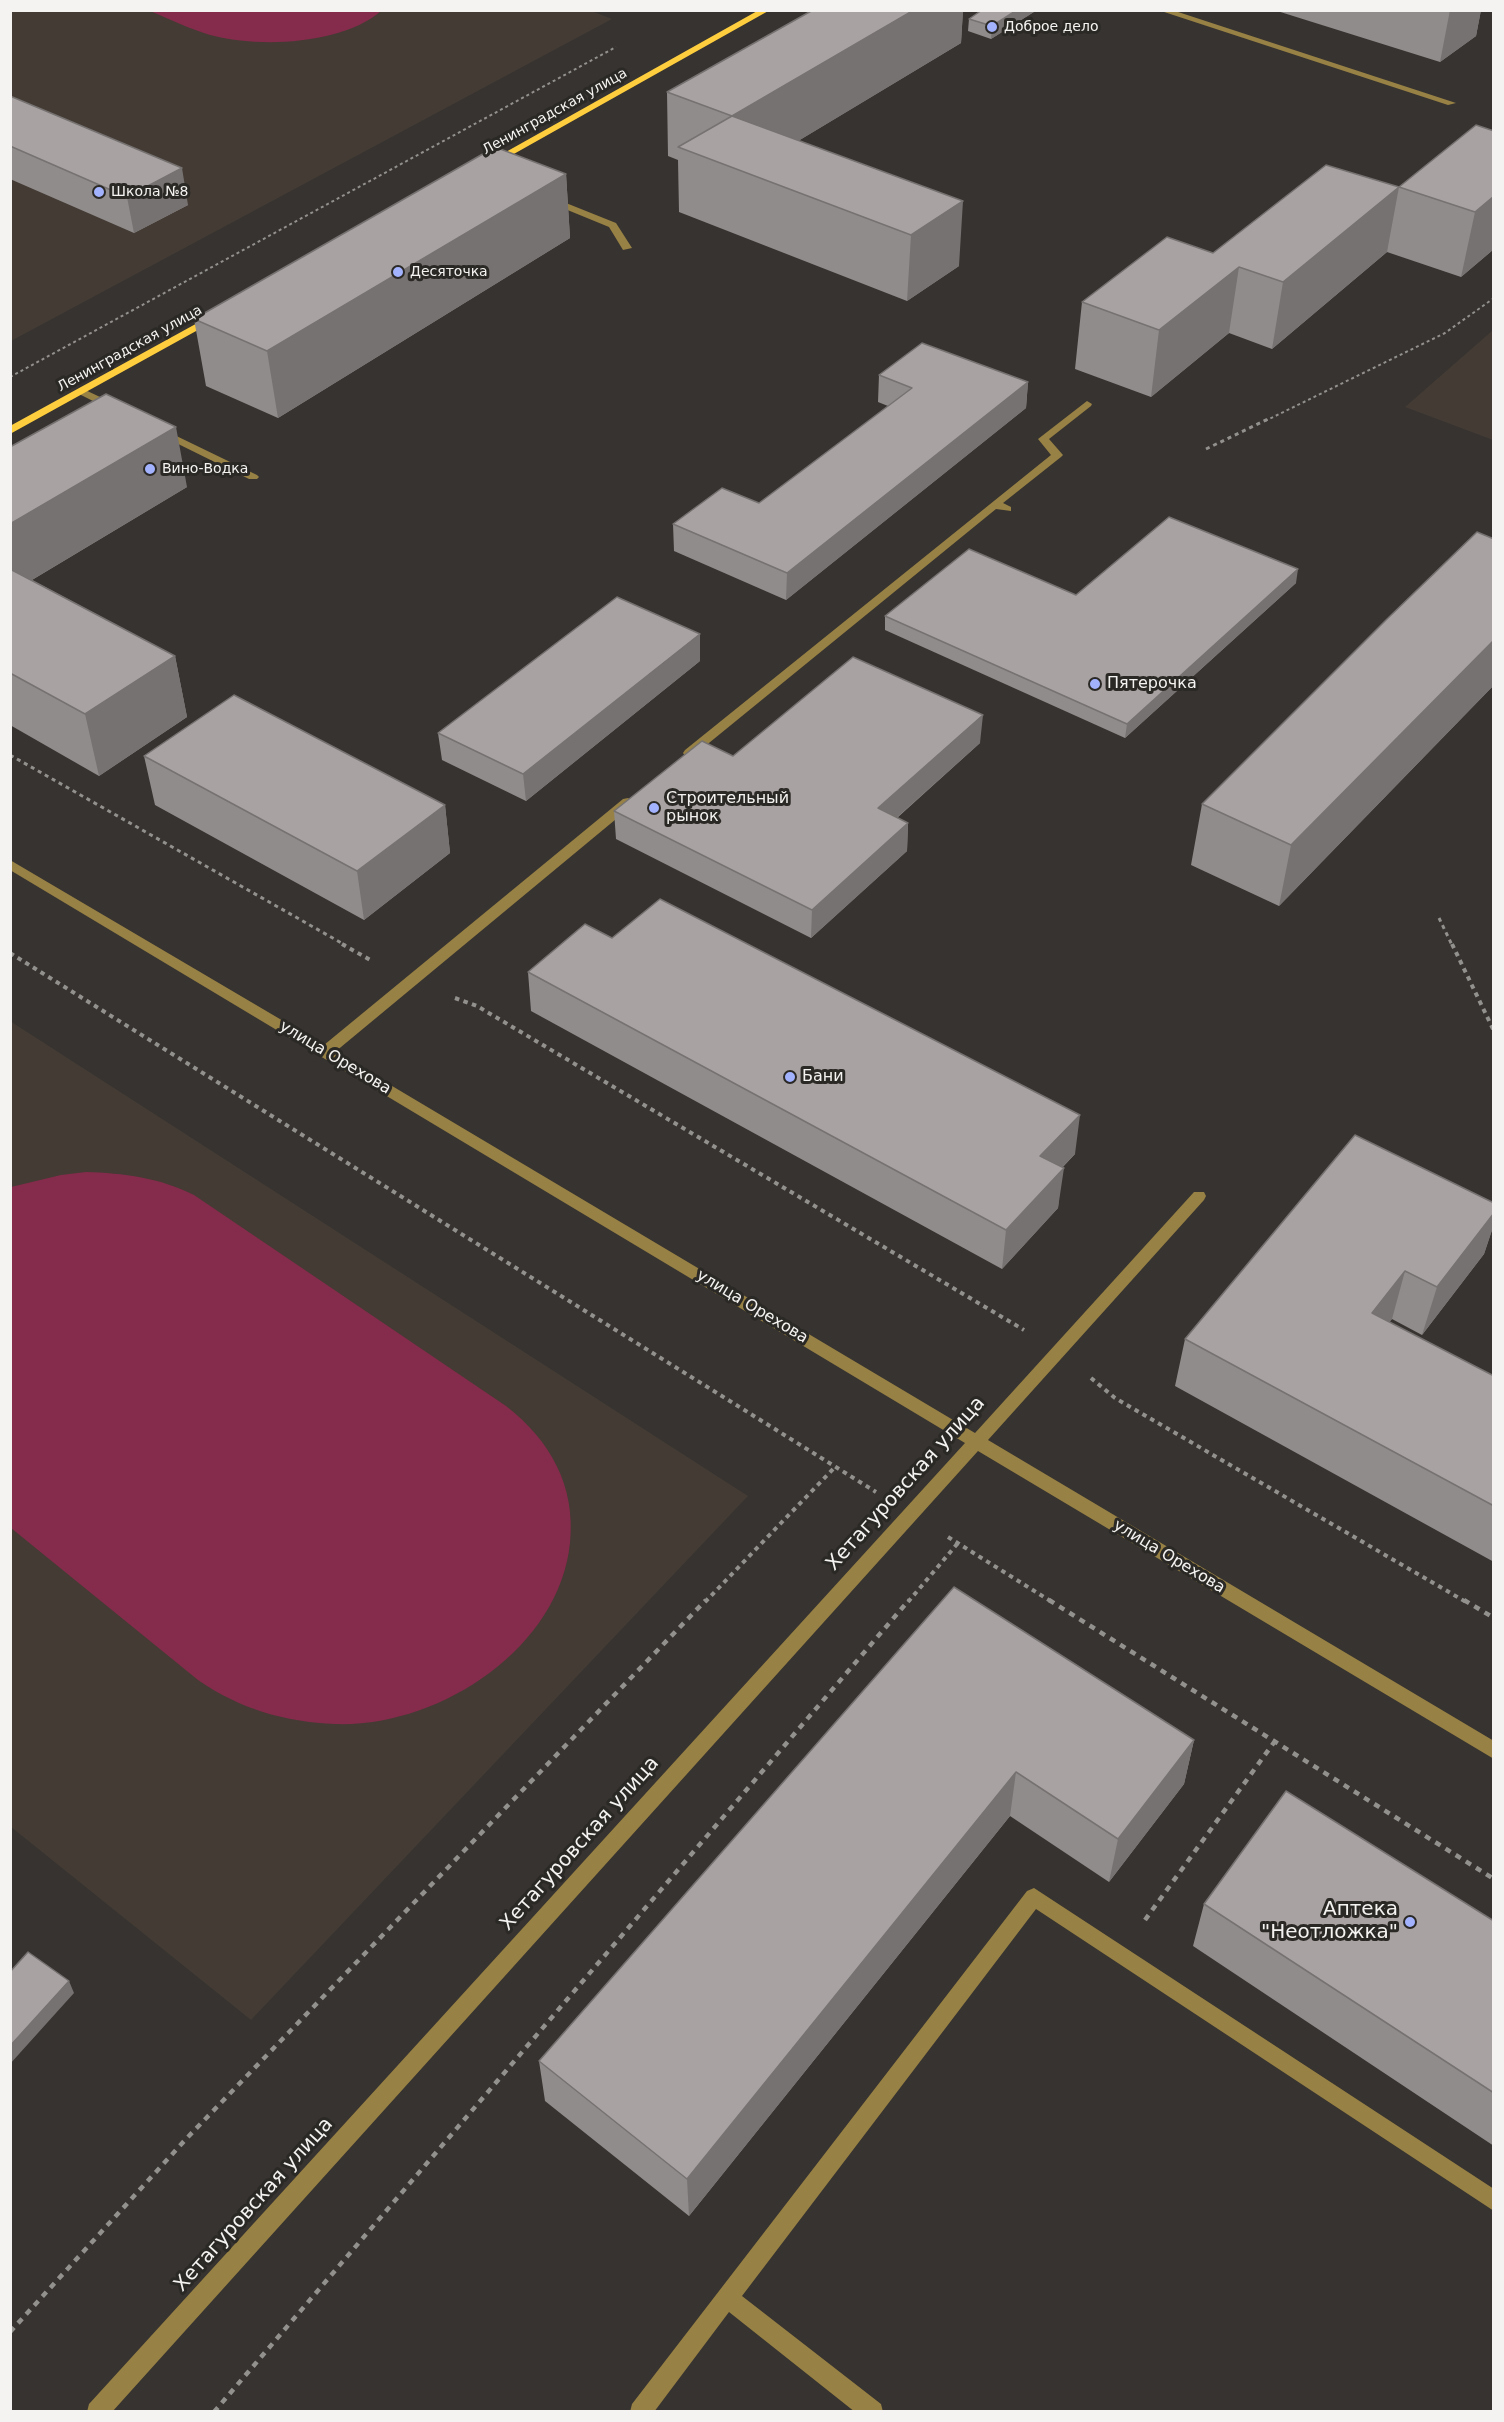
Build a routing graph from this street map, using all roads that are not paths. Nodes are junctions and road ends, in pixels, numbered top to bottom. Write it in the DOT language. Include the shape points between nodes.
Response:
graph roads {
  1 [pos="766,10"];
  2 [pos="1162,10"];
  3 [pos="1451,103"];
  4 [pos="479,170"];
  5 [pos="537,194"];
  6 [pos="627,248"];
  7 [pos="217,316"];
  8 [pos="81,391"];
  9 [pos="1087,404"];
  10 [pos="120,410"];
  11 [pos="150,426"];
  12 [pos="10,430"];
  13 [pos="253,477"];
  14 [pos="679,761"];
  15 [pos="642,791"];
  16 [pos="10,864"];
  17 [pos="325,1052"];
  18 [pos="1199,1196"];
  19 [pos="975,1441"];
  20 [pos="1494,1751"];
  21 [pos="1494,2201"];
  22 [pos="727,2296"];
  23 [pos="97,2412"];
  24 [pos="640,2412"];
  25 [pos="873,2412"];
  1 -- 4 [label="main road, Ленинградская улица"];
  2 -- 3 [label="street"];
  5 -- 6 [label="street" via="613,225"];
  7 -- 8 [label="main road, Ленинградская улица"];
  8 -- 10 [label="street"];
  8 -- 12 [label="main road, Ленинградская улица"];
  9 -- 14 [label="street" via="1043,439 1057,455 1001,507"];
  11 -- 13 [label="street"];
  15 -- 17 [label="street"];
  16 -- 17 [label="street, улица Орехова"];
  17 -- 19 [label="street, улица Орехова"];
  18 -- 19 [label="street, Хетагуровская улица"];
  19 -- 20 [label="street, улица Орехова"];
  19 -- 23 [label="street, Хетагуровская улица"];
  21 -- 22 [label="street" via="1034,1896"];
  22 -- 24 [label="street"];
  22 -- 25 [label="street"];
}
